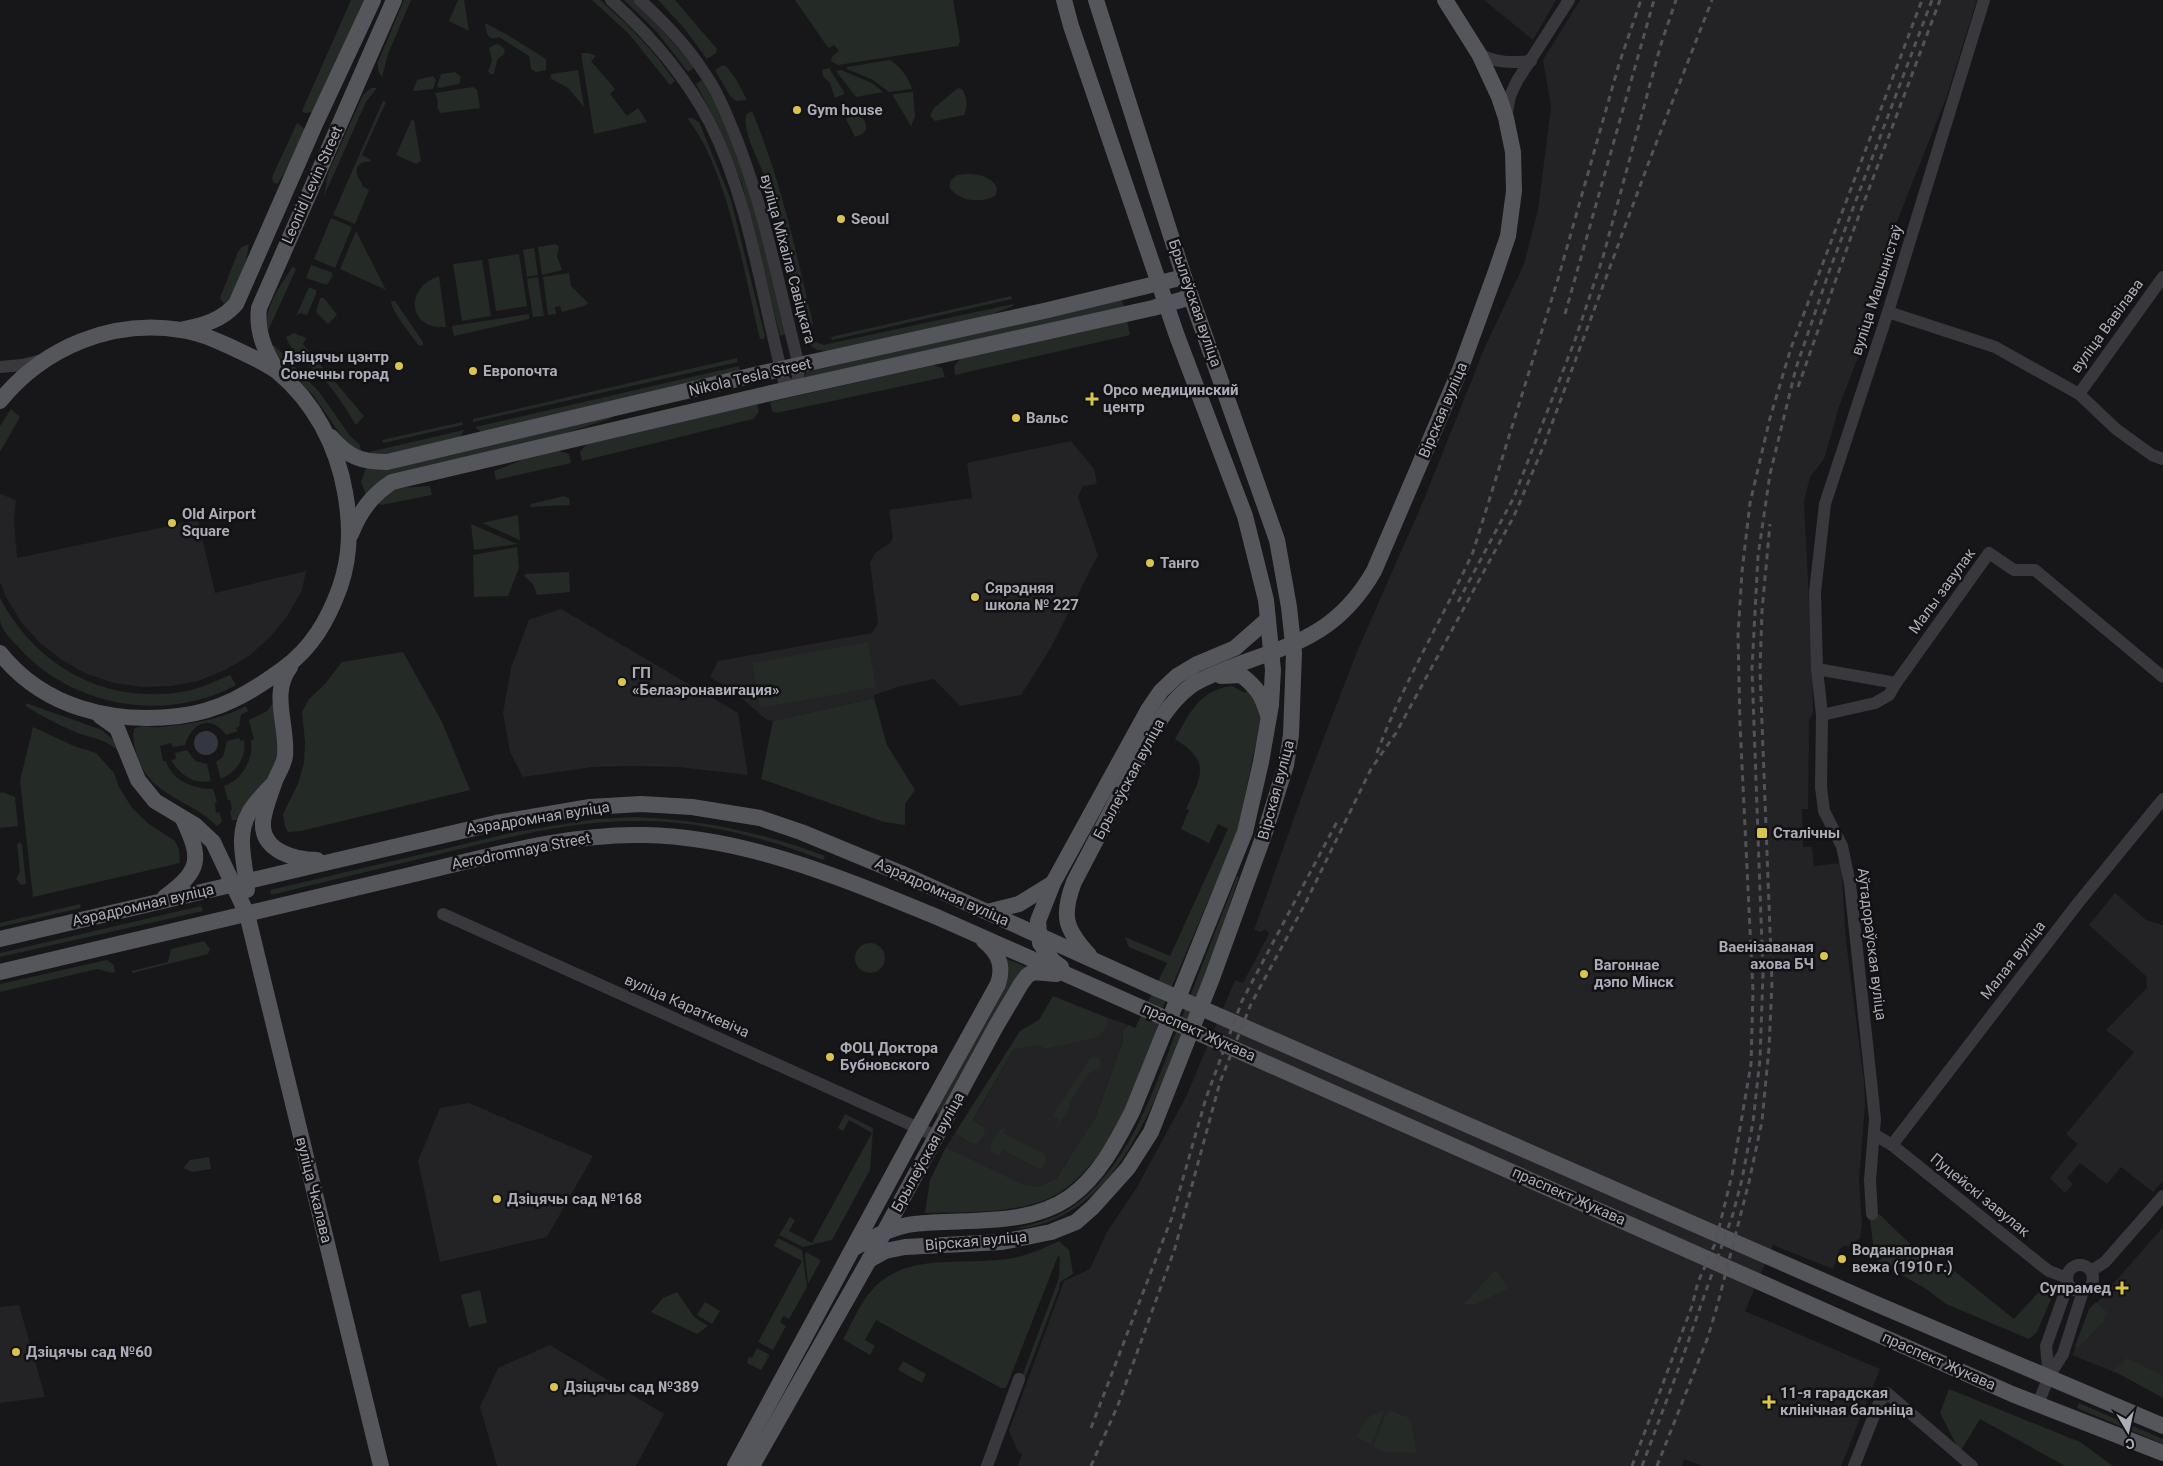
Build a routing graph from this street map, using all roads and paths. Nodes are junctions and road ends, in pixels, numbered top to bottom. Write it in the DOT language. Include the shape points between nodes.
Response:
graph roads {
  1 [pos="373,0"];
  2 [pos="394,0"];
  3 [pos="610,0"];
  4 [pos="640,0"];
  5 [pos="1064,0"];
  6 [pos="1096,0"];
  7 [pos="1444,0"];
  8 [pos="1569,0"];
  9 [pos="1984,0"];
  10 [pos="1479,54"];
  11 [pos="1531,62"];
  12 [pos="1506,118"];
  13 [pos="1136,127"];
  14 [pos="1109,136"];
  15 [pos="1154,268"];
  16 [pos="2163,276"];
  17 [pos="1184,277"];
  18 [pos="1160,284"];
  19 [pos="1134,290"];
  20 [pos="1191,297"];
  21 [pos="1160,306"];
  22 [pos="1888,312"];
  23 [pos="181,330"];
  24 [pos="46,359"];
  25 [pos="799,366"];
  26 [pos="0,367"];
  27 [pos="781,370"];
  28 [pos="277,372"];
  29 [pos="794,388"];
  30 [pos="2079,394"];
  31 [pos="0,401"];
  32 [pos="326,431"];
  33 [pos="2163,459"];
  34 [pos="350,536"];
  35 [pos="1815,592"];
  36 [pos="1268,619"];
  37 [pos="1293,644"];
  38 [pos="1272,652"];
  39 [pos="0,654"];
  40 [pos="294,661"];
  41 [pos="1817,668"];
  42 [pos="2163,677"];
  43 [pos="1195,683"];
  44 [pos="1896,683"];
  45 [pos="96,714"];
  46 [pos="1822,715"];
  47 [pos="1269,717"];
  48 [pos="275,782"];
  49 [pos="2163,799"];
  50 [pos="183,820"];
  51 [pos="338,859"];
  52 [pos="239,882"];
  53 [pos="1053,883"];
  54 [pos="159,902"];
  55 [pos="987,912"];
  56 [pos="247,914"];
  57 [pos="444,914"];
  58 [pos="1038,934"];
  59 [pos="977,935"];
  60 [pos="0,939"];
  61 [pos="1090,957"];
  62 [pos="0,972"];
  63 [pos="1073,976"];
  64 [pos="918,1128"];
  65 [pos="1875,1135"];
  66 [pos="936,1136"];
  67 [pos="1892,1145"];
  68 [pos="882,1195"];
  69 [pos="2163,1196"];
  70 [pos="900,1202"];
  71 [pos="1872,1214"];
  72 [pos="912,1224"];
  73 [pos="883,1233"];
  74 [pos="905,1247"];
  75 [pos="854,1248"];
  76 [pos="869,1260"];
  77 [pos="2091,1271"];
  78 [pos="2067,1281"];
  79 [pos="2083,1291"];
  80 [pos="2048,1376"];
  81 [pos="1019,1379"];
  82 [pos="2038,1404"];
  83 [pos="2163,1426"];
  84 [pos="2163,1453"];
  85 [pos="380,1466"];
  86 [pos="735,1466"];
  87 [pos="752,1466"];
  88 [pos="987,1466"];
  89 [pos="1854,1466"];
  90 [pos="1972,1466"];
  1 -- 23 [label="main road, Leonid Levin Street" via="236,304 215,321"];
  2 -- 28 [label="main road, Leonid Levin Street" via="259,308 258,324 263,345"];
  3 -- 27 [label="street, вуліца Міхаіла Савіцкага" via="648,35 709,122 740,201"];
  4 -- 25 [label="street, вуліца Міхаіла Савіцкага" via="662,20 704,71 728,117 755,188"];
  5 -- 14 [label="main road, Брылеўская вуліца"];
  6 -- 13 [label="main road, Брылеўская вуліца"];
  7 -- 10 [label="main road, Вірская вуліца"];
  8 -- 11 [label="street"];
  9 -- 22 [label="street, вуліца Машыністаў"];
  10 -- 11 [label="street" via="1505,63"];
  10 -- 12 [label="main road, Вірская вуліца"];
  11 -- 12 [label="street" via="1510,96"];
  12 -- 37 [label="main road, Вірская вуліца" via="1513,152 1514,191 1508,236 1460,370 1364,588 1329,625"];
  13 -- 14 [label="main road"];
  13 -- 17 [label="main road, Брылеўская вуліца"];
  14 -- 15 [label="main road, Брылеўская вуліца"];
  15 -- 18 [label="main road, Брылеўская вуліца"];
  15 -- 19 [label="main road"];
  16 -- 30 [label="street, вуліца Вавілава"];
  17 -- 18 [label="main road, Nikola Tesla Street"];
  17 -- 20 [label="main road, Брылеўская вуліца"];
  18 -- 19 [label="main road, Nikola Tesla Street"];
  18 -- 21 [label="main road, Брылеўская вуліца"];
  19 -- 25 [label="main road, Nikola Tesla Street"];
  20 -- 21 [label="main road, Nikola Tesla Street"];
  20 -- 37 [label="main road, Брылеўская вуліца" via="1273,524"];
  21 -- 29 [label="main road, Nikola Tesla Street"];
  21 -- 36 [label="main road, Брылеўская вуліца" via="1174,326 1245,516 1261,576"];
  22 -- 30 [label="street" via="1995,346"];
  22 -- 35 [label="street, вуліца Машыністаў" via="1825,504"];
  23 -- 24 [label="main road" via="145,328 100,334"];
  23 -- 28 [label="main road" via="218,342"];
  24 -- 26 [label="street"];
  24 -- 31 [label="main road"];
  25 -- 27 [label="main road, Nikola Tesla Street"];
  25 -- 29 [label="street, вуліца Міхаіла Савіцкага"];
  27 -- 29 [label="street, вуліца Міхаіла Савіцкага" via="784,381"];
  27 -- 32 [label="main road, Nikola Tesla Street" via="387,462 353,456"];
  28 -- 32 [label="main road" via="302,396"];
  29 -- 34 [label="main road, Nikola Tesla Street" via="392,482 368,503"];
  30 -- 33 [label="street" via="2116,429 2152,455"];
  32 -- 34 [label="main road" via="343,481"];
  34 -- 40 [label="main road" via="347,562 334,602 316,637"];
  35 -- 41 [label="street, Аўтадораўская вуліца"];
  36 -- 38 [label="main road, Брылеўская вуліца"];
  36 -- 53 [label="main road, Брылеўская вуліца" via="1240,645 1186,670 1161,691"];
  37 -- 38 [label="main road, Брылеўская вуліца"];
  37 -- 74 [label="main road, Вірская вуліца" via="1291,735 1286,765 1266,832 1175,1074 1151,1132 1128,1168 1076,1222 1051,1232 1002,1242"];
  38 -- 43 [label="main road, Брылеўская вуліца"];
  38 -- 47 [label="main road, Вірская вуліца"];
  39 -- 45 [label="main road" via="16,672 47,694"];
  40 -- 45 [label="main road" via="230,704 206,712 157,718"];
  40 -- 48 [label="main road" via="282,676 280,692 286,737 285,759"];
  41 -- 44 [label="street"];
  41 -- 46 [label="street, Аўтадораўская вуліца"];
  42 -- 44 [label="street, Малы завулак" via="2035,570 2014,570 1989,553"];
  43 -- 47 [label="main road" via="1241,675 1258,690"];
  43 -- 61 [label="main road, Брылеўская вуліца" via="1173,701 1153,731 1066,902 1070,929"];
  44 -- 46 [label="street, Малы завулак" via="1889,695 1875,703"];
  45 -- 50 [label="main road" via="117,728 131,765 146,790"];
  46 -- 65 [label="street, Аўтадораўская вуліца" via="1820,786 1824,811 1842,846 1850,884"];
  47 -- 72 [label="main road, Вірская вуліца" via="1245,832 1132,1112 1111,1152 1086,1183 1055,1207 1017,1218"];
  48 -- 51 [label="main road" via="263,822 270,842 285,855 297,858"];
  48 -- 52 [label="main road, вуліца Чкалава" via="249,811 243,825"];
  49 -- 67 [label="street, Малая вуліца" via="2078,903"];
  50 -- 52 [label="main road" via="200,829 213,842"];
  50 -- 54 [label="main road" via="195,844 194,868 184,882"];
  51 -- 52 [label="main road, Аэрадромная вуліца"];
  51 -- 55 [label="main road, Аэрадромная вуліца" via="496,823 590,807 641,804 692,807 760,818 801,832"];
  52 -- 54 [label="main road, Аэрадромная вуліца"];
  52 -- 56 [label="main road, вуліца Чкалава"];
  53 -- 55 [label="main road" via="1018,904"];
  53 -- 58 [label="main road, Брылеўская вуліца" via="1038,920"];
  54 -- 60 [label="main road, Аэрадромная вуліца"];
  55 -- 58 [label="main road, Аэрадромная вуліца"];
  56 -- 59 [label="main road, Aerodromnaya Street" via="543,845 597,836 646,835 748,848 870,889"];
  56 -- 62 [label="main road"];
  56 -- 85 [label="main road, вуліца Чкалава"];
  57 -- 64 [label="street, вуліца Караткевіча"];
  58 -- 61 [label="main road, Аэрадромная вуліца"];
  58 -- 63 [label="main road" via="1045,952"];
  59 -- 63 [label="main road, праспект Жукава"];
  59 -- 64 [label="main road, Брылеўская вуліца" via="993,948 999,958 1001,974 998,984"];
  61 -- 80 [label="main road, праспект Жукава" via="1867,1300"];
  63 -- 66 [label="main road, Брылеўская вуліца" via="1039,971 1027,976"];
  63 -- 82 [label="main road, праспект Жукава"];
  64 -- 66 [label="street, вуліца Караткевіча"];
  64 -- 68 [label="main road, Брылеўская вуліца"];
  65 -- 67 [label="street, Пуцейскі завулак"];
  65 -- 71 [label="street, Аўтадораўская вуліца" via="1870,1180"];
  66 -- 70 [label="main road, Брылеўская вуліца"];
  67 -- 78 [label="street, Пуцейскі завулак" via="2041,1265"];
  68 -- 73 [label="main road"];
  68 -- 75 [label="main road, Брылеўская вуліца"];
  69 -- 77 [label="street" via="2106,1262"];
  70 -- 72 [label="main road" via="903,1218"];
  70 -- 73 [label="main road, Брылеўская вуліца"];
  72 -- 73 [label="main road, Вірская вуліца"];
  73 -- 74 [label="main road"];
  73 -- 75 [label="main road, Вірская вуліца"];
  73 -- 76 [label="main road, Брылеўская вуліца"];
  74 -- 76 [label="main road, Вірская вуліца" via="885,1251"];
  75 -- 86 [label="main road, Брылеўская вуліца"];
  76 -- 87 [label="main road, Брылеўская вуліца"];
  77 -- 78 [label="street" via="2076,1266 2068,1272"];
  77 -- 79 [label="street" via="2092,1281"];
  78 -- 79 [label="street" via="2075,1290"];
  78 -- 80 [label="street" via="2046,1346"];
  79 -- 80 [label="street" via="2063,1354"];
  80 -- 82 [label="street"];
  80 -- 83 [label="main road, праспект Жукава"];
  81 -- 88 [label="street"];
  82 -- 84 [label="main road, праспект Жукава"];
  89 -- 90 [label="street" via="1879,1403 1887,1393"];
}
